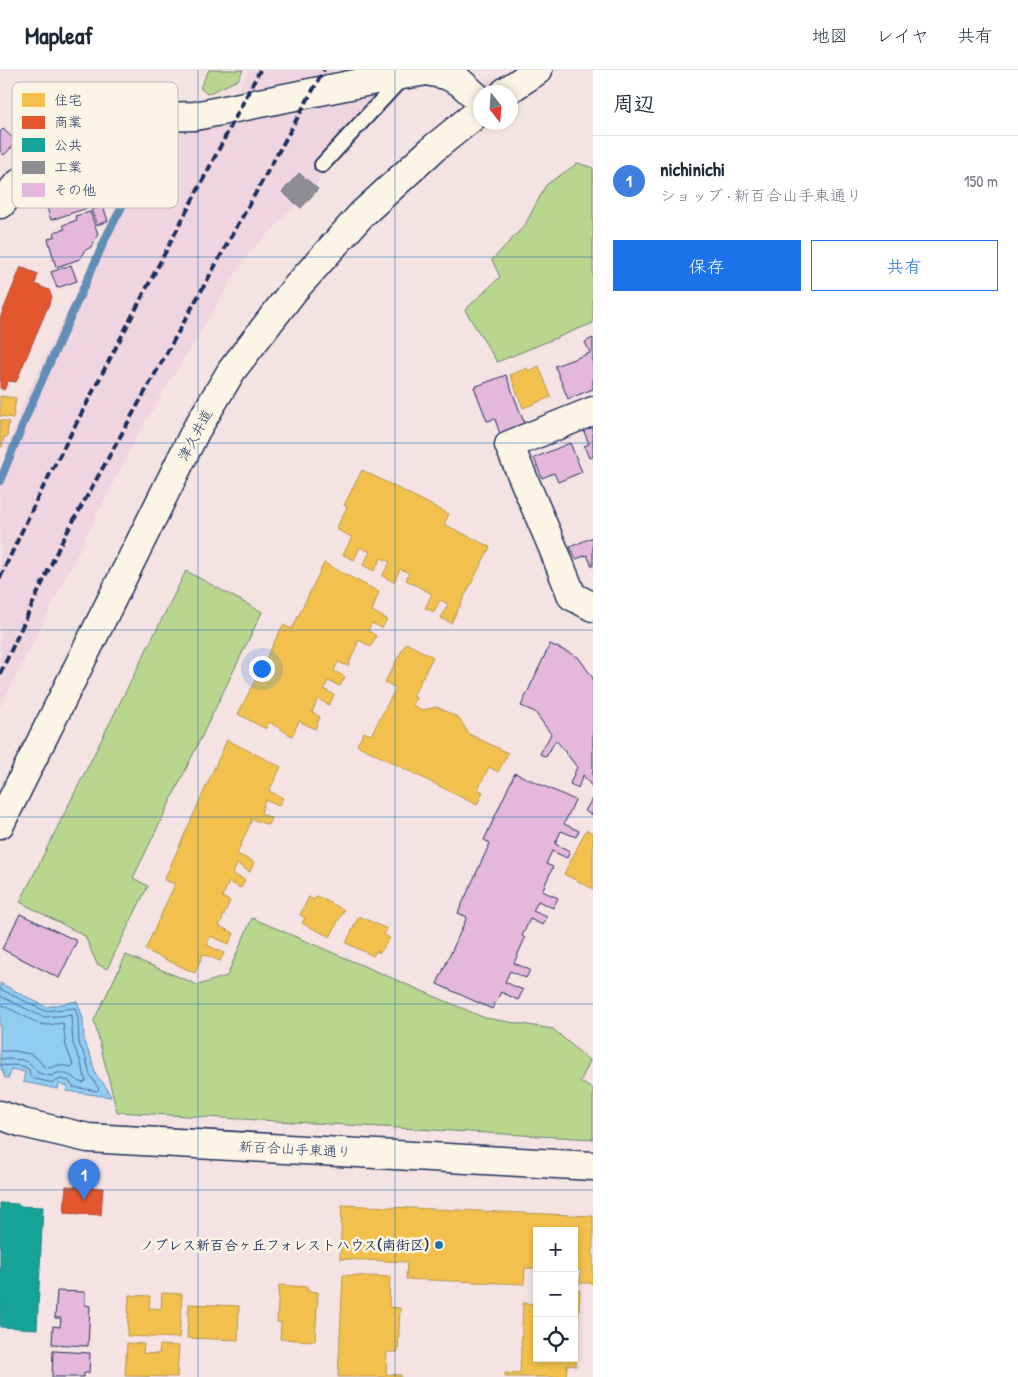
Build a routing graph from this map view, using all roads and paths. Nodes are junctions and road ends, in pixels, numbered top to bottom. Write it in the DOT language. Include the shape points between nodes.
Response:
graph roads {
  1 [pos="538,70"];
  2 [pos="406,74"];
  3 [pos="376,75"];
  4 [pos="516,85"];
  5 [pos="473,94"];
  6 [pos="178,117"];
  7 [pos="473,117"];
  8 [pos="322,165"];
  9 [pos="12,191"];
  10 [pos="0,205"];
  11 [pos="593,411"];
  12 [pos="593,607"];
  13 [pos="0,824"];
  14 [pos="0,1115"];
  15 [pos="593,1166"];
  1 -- 4 [label="street"];
  2 -- 3 [label="street"];
  2 -- 5 [label="street" via="427,71 446,74"];
  2 -- 8 [label="lane"];
  3 -- 6 [label="street" via="195,116"];
  7 -- 13 [label="street, 津久井道" via="361,215 294,290 232,370 196,430"];
  9 -- 10 [label="street"];
  11 -- 12 [label="street" via="510,445 572,596"];
  14 -- 15 [label="street, 新百合山手東通り" via="88,1138"];
}
